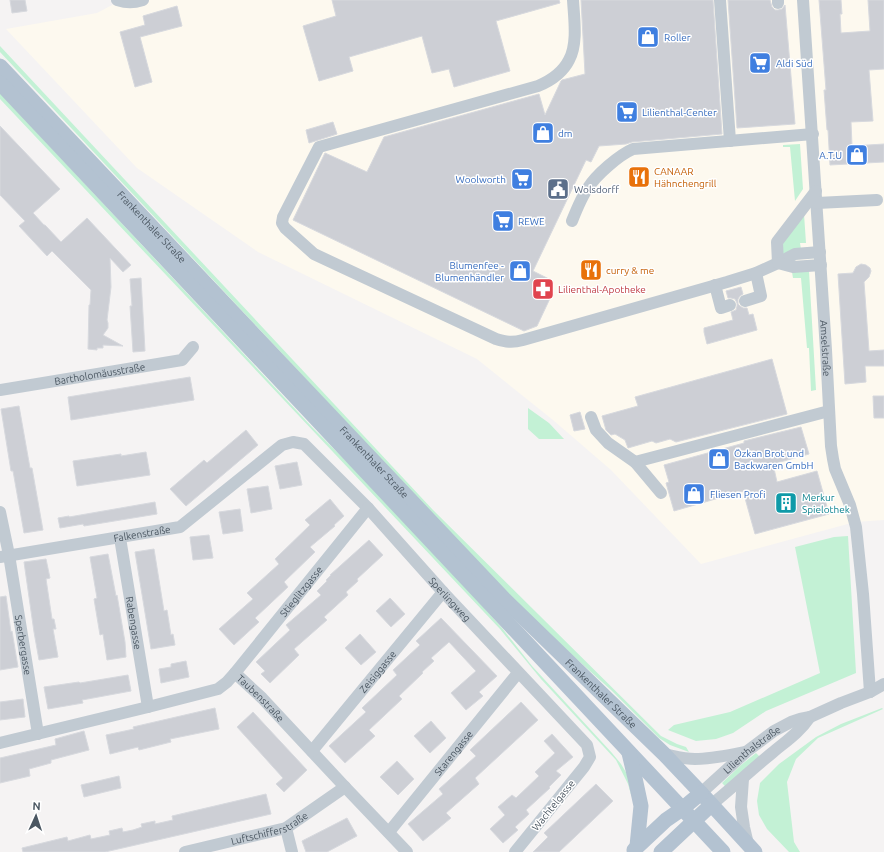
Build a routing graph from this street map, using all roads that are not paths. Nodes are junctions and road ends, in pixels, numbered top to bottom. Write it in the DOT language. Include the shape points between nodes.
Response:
graph roads {
  1 [pos="117,0"];
  2 [pos="143,0"];
  3 [pos="573,0"];
  4 [pos="720,0"];
  5 [pos="803,0"];
  6 [pos="0,66"];
  7 [pos="0,83"];
  8 [pos="813,134"];
  9 [pos="730,141"];
  10 [pos="816,191"];
  11 [pos="877,200"];
  12 [pos="817,204"];
  13 [pos="572,221"];
  14 [pos="820,252"];
  15 [pos="778,263"];
  16 [pos="821,265"];
  17 [pos="756,272"];
  18 [pos="715,285"];
  19 [pos="745,301"];
  20 [pos="730,306"];
  21 [pos="193,347"];
  22 [pos="0,390"];
  23 [pos="829,411"];
  24 [pos="592,417"];
  25 [pos="304,444"];
  26 [pos="634,462"];
  27 [pos="660,493"];
  28 [pos="368,508"];
  29 [pos="0,512"];
  30 [pos="120,538"];
  31 [pos="4,556"];
  32 [pos="443,592"];
  33 [pos="235,673"];
  34 [pos="518,673"];
  35 [pos="884,684"];
  36 [pos="870,692"];
  37 [pos="884,693"];
  38 [pos="148,707"];
  39 [pos="810,717"];
  40 [pos="38,734"];
  41 [pos="0,743"];
  42 [pos="312,751"];
  43 [pos="628,752"];
  44 [pos="746,752"];
  45 [pos="664,754"];
  46 [pos="590,757"];
  47 [pos="743,779"];
  48 [pos="345,787"];
  49 [pos="701,793"];
  50 [pos="712,805"];
  51 [pos="682,809"];
  52 [pos="694,821"];
  53 [pos="286,828"];
  54 [pos="388,832"];
  55 [pos="751,848"];
  56 [pos="635,849"];
  57 [pos="185,852"];
  58 [pos="292,852"];
  59 [pos="407,852"];
  60 [pos="515,852"];
  61 [pos="661,852"];
  62 [pos="723,852"];
  1 -- 2 [label="street" via="129,3"];
  3 -- 18 [label="street" via="572,50 569,60 555,76 538,86 319,147 285,213 283,225 314,254 505,342 523,340"];
  4 -- 9 [label="street"];
  5 -- 8 [label="street, Amselstraße"];
  6 -- 45 [label="main road, Frankenthaler Straße" via="505,600"];
  7 -- 43 [label="main road, Frankenthaler Straße"];
  8 -- 9 [label="street"];
  8 -- 10 [label="street, Amselstraße"];
  9 -- 13 [label="street" via="626,152 588,188"];
  10 -- 12 [label="street, Amselstraße"];
  10 -- 15 [label="street" via="777,242"];
  11 -- 12 [label="street"];
  12 -- 14 [label="street, Amselstraße"];
  14 -- 15 [label="street" via="795,254"];
  14 -- 16 [label="street, Amselstraße"];
  15 -- 16 [label="street" via="793,267"];
  15 -- 17 [label="street"];
  16 -- 23 [label="street, Amselstraße"];
  17 -- 18 [label="street"];
  17 -- 19 [label="street" via="761,296"];
  18 -- 20 [label="street" via="721,308"];
  21 -- 22 [label="street, Bartholomäusstraße" via="182,360"];
  23 -- 26 [label="street"];
  23 -- 36 [label="street, Amselstraße" via="835,469 852,509 856,527"];
  24 -- 26 [label="street" via="596,430 608,443"];
  25 -- 28 [label="street, Sperlingweg"];
  25 -- 30 [label="street, Falkenstraße" via="293,442 282,445 180,527"];
  26 -- 27 [label="street"];
  28 -- 32 [label="street, Sperlingweg"];
  28 -- 33 [label="street, Stieglitzgasse"];
  29 -- 31 [label="street, Sperbergasse"];
  30 -- 31 [label="street, Falkenstraße"];
  30 -- 38 [label="street, Rabengasse"];
  31 -- 40 [label="street, Sperbergasse"];
  32 -- 34 [label="street, Sperlingweg"];
  32 -- 42 [label="street, Zeisiggasse"];
  33 -- 38 [label="street, Taubenstraße" via="218,689"];
  33 -- 42 [label="street, Taubenstraße"];
  34 -- 46 [label="street, Sperlingweg" via="586,745"];
  34 -- 54 [label="street, Starengasse"];
  35 -- 36 [label="street, Lilienthalstraße"];
  36 -- 37 [label="street, Lilienthalstraße"];
  36 -- 39 [label="street, Lilienthalstraße"];
  38 -- 40 [label="street, Taubenstraße"];
  39 -- 44 [label="street, Lilienthalstraße" via="791,722 774,731"];
  39 -- 47 [label="street, Lilienthalstraße" via="794,736"];
  40 -- 41 [label="street, Taubenstraße"];
  42 -- 48 [label="street, Taubenstraße"];
  43 -- 51 [label="main road, Frankenthaler Straße"];
  43 -- 56 [label="main road" via="641,806"];
  44 -- 45 [label="street" via="696,759"];
  44 -- 49 [label="street, Lilienthalstraße"];
  45 -- 49 [label="main road, Frankenthaler Straße"];
  46 -- 60 [label="street, Wachtelgasse"];
  47 -- 50 [label="street, Lilienthalstraße"];
  47 -- 55 [label="street" via="741,807"];
  48 -- 53 [label="street, Luftschifferstraße"];
  48 -- 54 [label="street, Taubenstraße"];
  49 -- 50 [label="main road, Frankenthaler Straße"];
  49 -- 51 [label="main road"];
  50 -- 52 [label="main road"];
  50 -- 55 [label="main road, Frankenthaler Straße"];
  51 -- 52 [label="main road, Frankenthaler Straße"];
  51 -- 56 [label="main road"];
  52 -- 61 [label="main road"];
  52 -- 62 [label="main road, Frankenthaler Straße"];
  53 -- 57 [label="street, Luftschifferstraße"];
  53 -- 58 [label="street"];
  54 -- 59 [label="street, Taubenstraße"];
}
